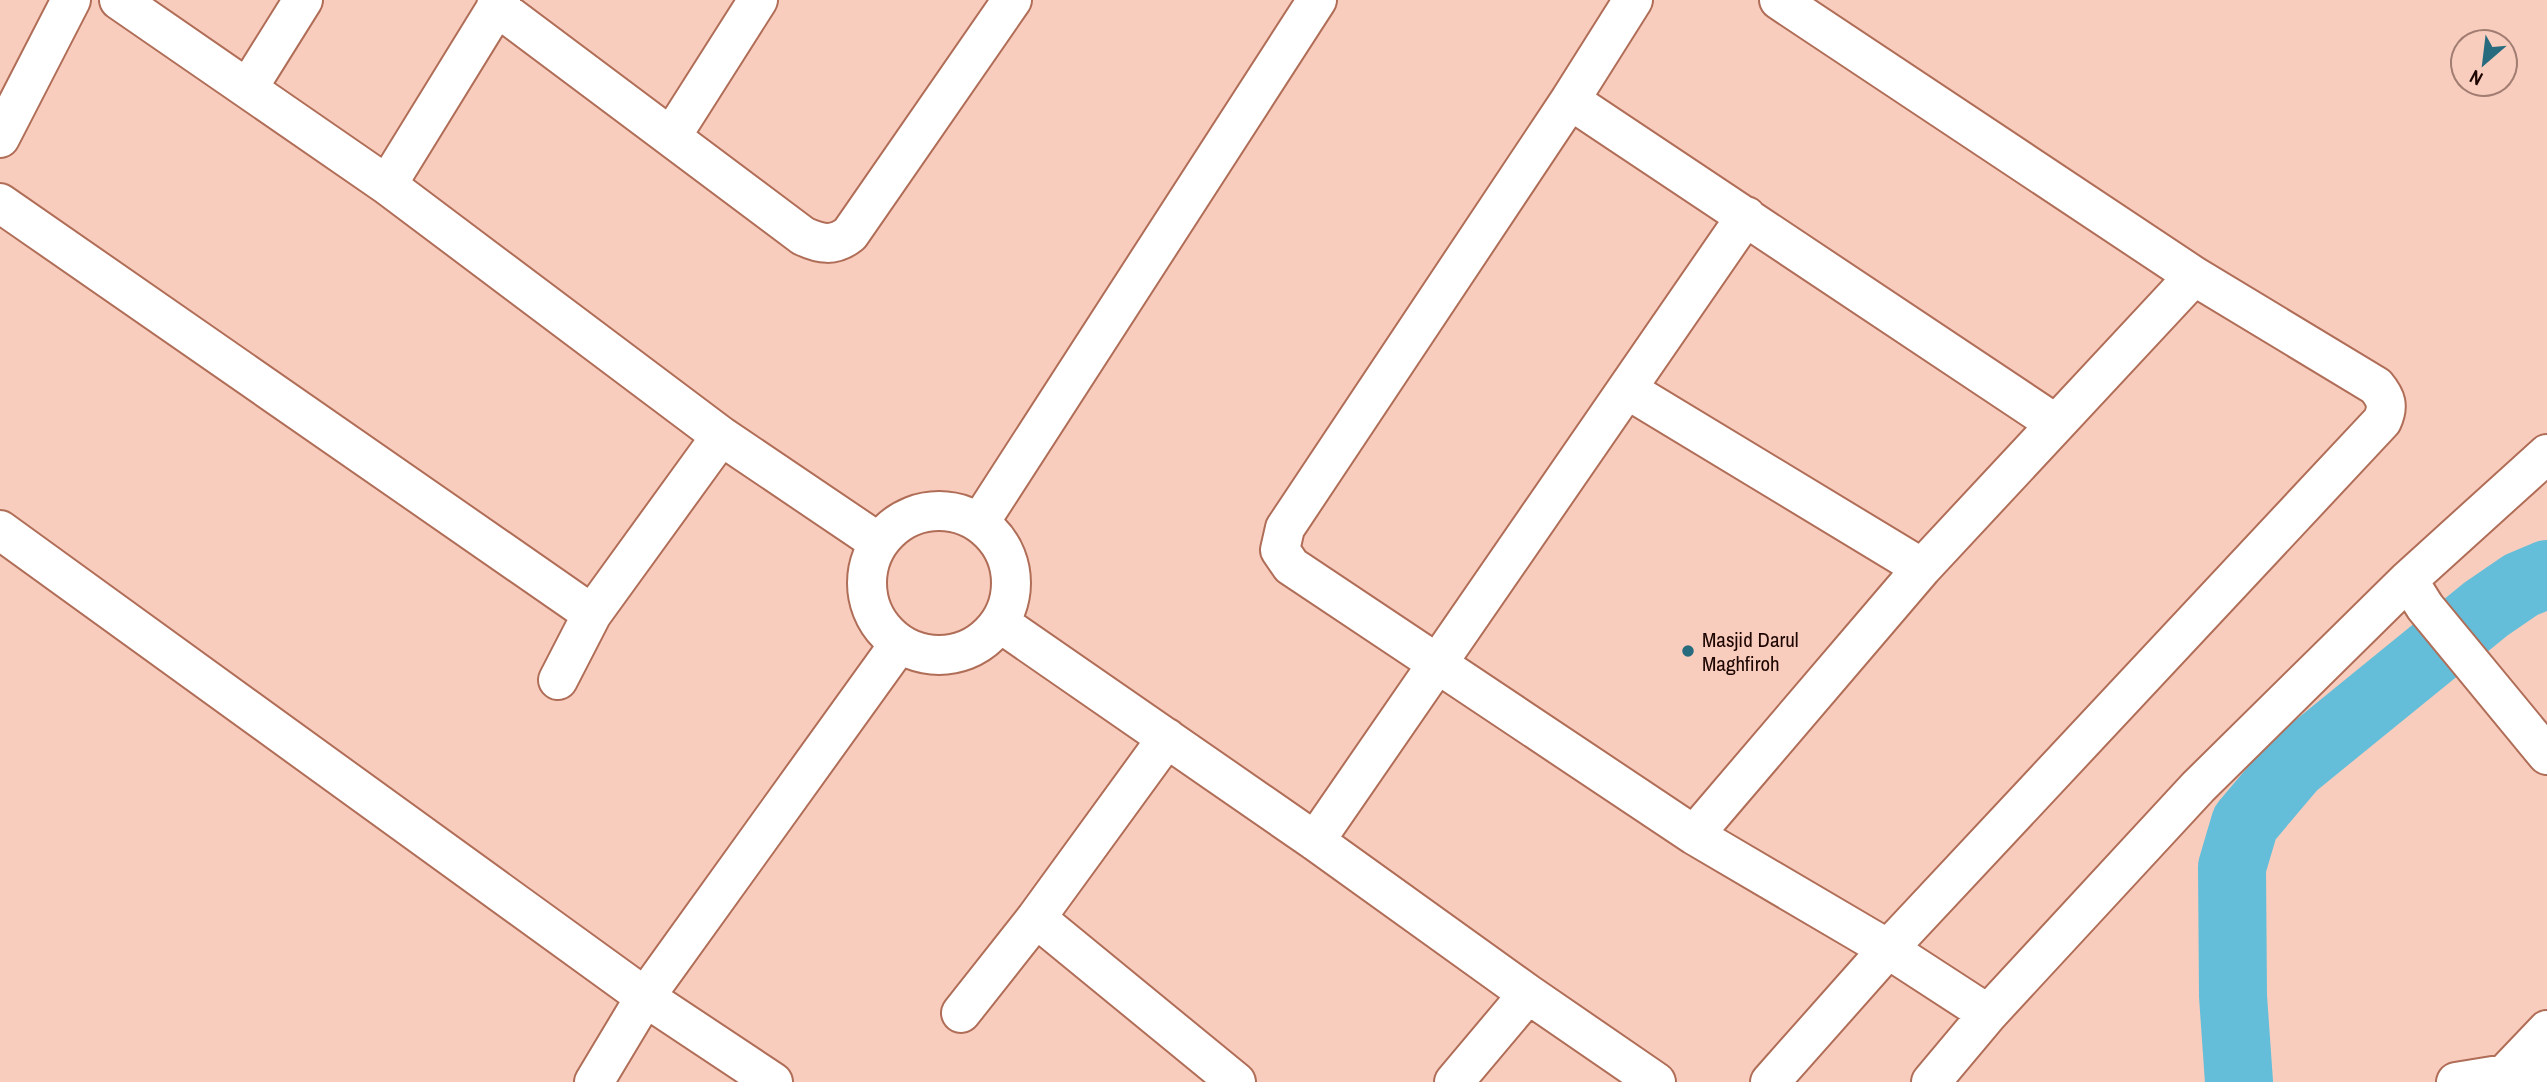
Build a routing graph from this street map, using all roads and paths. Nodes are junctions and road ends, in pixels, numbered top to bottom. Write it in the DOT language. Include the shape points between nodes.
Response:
graph roads {
  1 [pos="71,0"];
  2 [pos="119,0"];
  3 [pos="303,0"];
  4 [pos="758,0"];
  5 [pos="1012,0"];
  6 [pos="1317,0"];
  7 [pos="1633,0"];
  8 [pos="1779,0"];
  9 [pos="498,3"];
  10 [pos="248,88"];
  11 [pos="1570,100"];
  12 [pos="671,137"];
  13 [pos="0,138"];
  14 [pos="387,186"];
  15 [pos="0,203"];
  16 [pos="1746,216"];
  17 [pos="2194,276"];
  18 [pos="1628,390"];
  19 [pos="2056,424"];
  20 [pos="721,436"];
  21 [pos="2547,454"];
  22 [pos="980,522"];
  23 [pos="0,530"];
  24 [pos="878,542"];
  25 [pos="1922,568"];
  26 [pos="2416,594"];
  27 [pos="592,614"];
  28 [pos="1000,623"];
  29 [pos="899,644"];
  30 [pos="1438,666"];
  31 [pos="558,680"];
  32 [pos="1167,738"];
  33 [pos="2547,755"];
  34 [pos="1694,835"];
  35 [pos="1315,841"];
  36 [pos="1036,918"];
  37 [pos="1888,949"];
  38 [pos="1528,994"];
  39 [pos="645,997"];
  40 [pos="961,1013"];
  41 [pos="1988,1014"];
  42 [pos="2547,1030"];
  43 [pos="2547,1071"];
  44 [pos="2505,1078"];
  45 [pos="594,1082"];
  46 [pos="773,1082"];
  47 [pos="1236,1082"];
  48 [pos="1454,1082"];
  49 [pos="1656,1082"];
  50 [pos="1770,1082"];
  51 [pos="1931,1082"];
  52 [pos="2456,1082"];
  1 -- 13 [label="street"];
  2 -- 10 [label="street"];
  3 -- 10 [label="street"];
  4 -- 12 [label="street"];
  5 -- 12 [label="street" via="841,241 830,244 803,236"];
  6 -- 22 [label="street"];
  7 -- 11 [label="street"];
  8 -- 17 [label="street"];
  9 -- 12 [label="street"];
  9 -- 14 [label="street"];
  10 -- 14 [label="street"];
  11 -- 16 [label="street"];
  11 -- 30 [label="street" via="1281,537 1280,550 1291,566"];
  14 -- 20 [label="street"];
  15 -- 27 [label="street"];
  16 -- 18 [label="street"];
  16 -- 19 [label="street"];
  17 -- 19 [label="street"];
  17 -- 37 [label="street" via="2376,386 2387,411"];
  18 -- 25 [label="street"];
  18 -- 30 [label="street"];
  19 -- 25 [label="street"];
  20 -- 24 [label="street"];
  20 -- 27 [label="street"];
  21 -- 26 [label="street"];
  22 -- 24 [label="street" via="952,511 930,510 910,515"];
  22 -- 28 [label="street" via="1005,553 1011,576 1010,601"];
  23 -- 39 [label="street"];
  24 -- 29 [label="street" via="868,563 865,586 870,608"];
  25 -- 34 [label="street"];
  26 -- 33 [label="street"];
  26 -- 41 [label="street" via="2199,787"];
  27 -- 31 [label="street"];
  28 -- 29 [label="street" via="965,651 920,653"];
  28 -- 32 [label="street"];
  29 -- 39 [label="street"];
  30 -- 34 [label="street"];
  30 -- 35 [label="street"];
  32 -- 35 [label="street"];
  32 -- 36 [label="street"];
  34 -- 37 [label="street"];
  35 -- 38 [label="street"];
  36 -- 40 [label="street"];
  36 -- 47 [label="street"];
  37 -- 41 [label="street"];
  37 -- 50 [label="street"];
  38 -- 48 [label="street"];
  38 -- 49 [label="street"];
  39 -- 45 [label="street"];
  39 -- 46 [label="street"];
  41 -- 51 [label="street"];
  42 -- 44 [label="street"];
  43 -- 44 [label="street"];
  44 -- 52 [label="street"];
}
